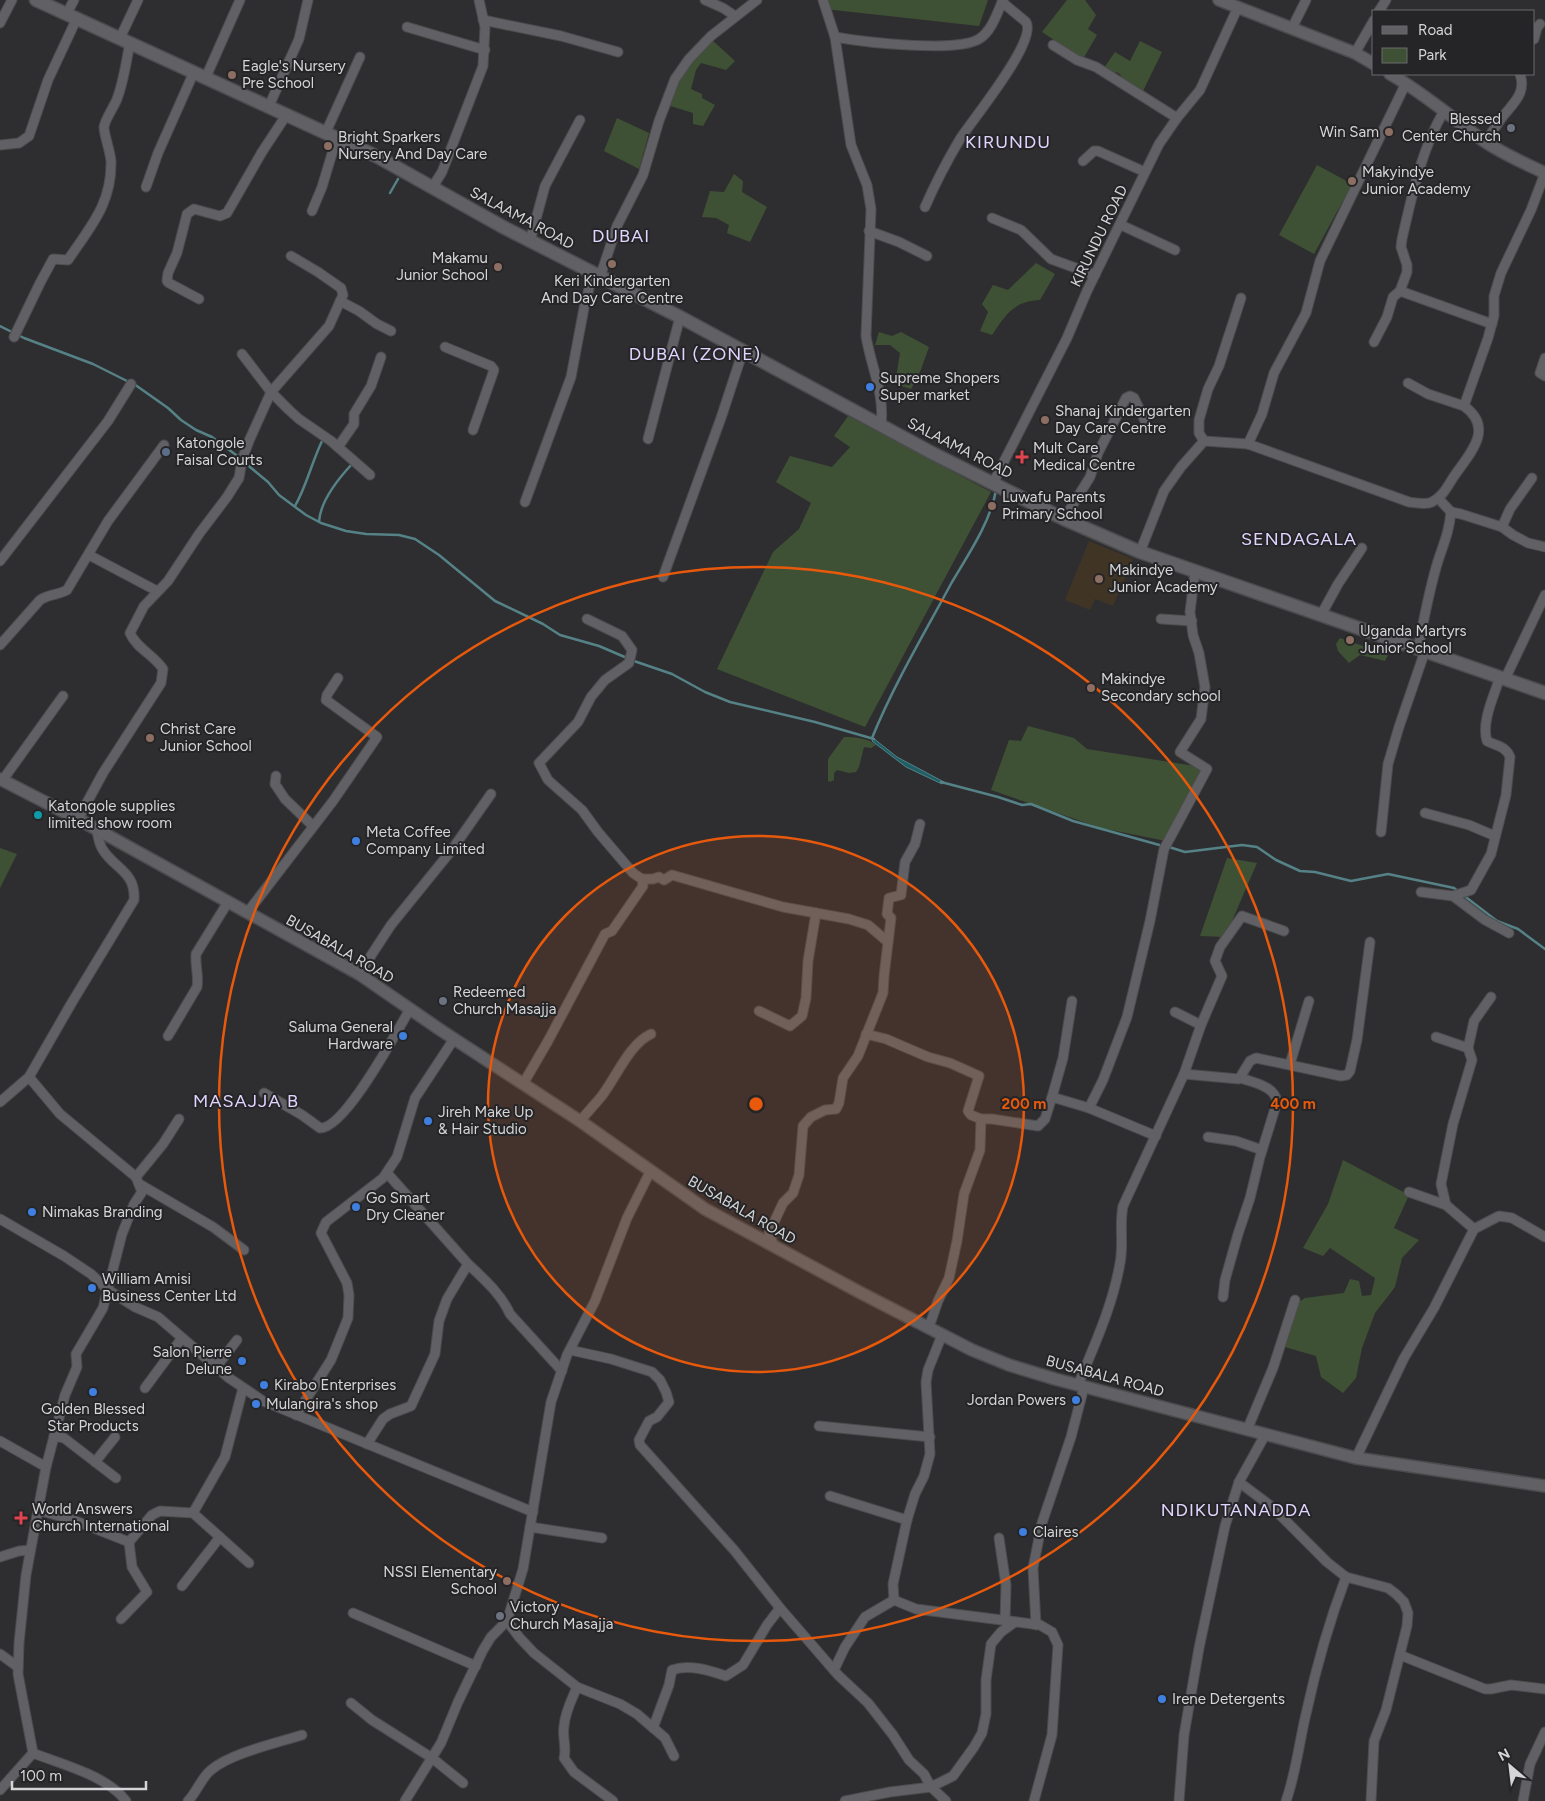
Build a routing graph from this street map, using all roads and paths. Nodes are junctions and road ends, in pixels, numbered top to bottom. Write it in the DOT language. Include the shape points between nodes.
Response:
graph roads {
  1 [pos="12,0"];
  2 [pos="36,0"];
  3 [pos="74,0"];
  4 [pos="138,0"];
  5 [pos="240,0"];
  6 [pos="308,0"];
  7 [pos="479,0"];
  8 [pos="704,0"];
  9 [pos="757,0"];
  10 [pos="823,0"];
  11 [pos="1219,0"];
  12 [pos="1306,0"];
  13 [pos="1002,1"];
  14 [pos="1238,7"];
  15 [pos="72,16"];
  16 [pos="736,16"];
  17 [pos="483,20"];
  18 [pos="0,23"];
  19 [pos="1372,23"];
  20 [pos="1540,24"];
  21 [pos="407,27"];
  22 [pos="1292,28"];
  23 [pos="1535,34"];
  24 [pos="835,37"];
  25 [pos="125,41"];
  26 [pos="1053,45"];
  27 [pos="485,50"];
  28 [pos="618,52"];
  29 [pos="1355,53"];
  30 [pos="360,57"];
  31 [pos="1372,63"];
  32 [pos="200,75"];
  33 [pos="1392,75"];
  34 [pos="1520,75"];
  35 [pos="1406,83"];
  36 [pos="269,106"];
  37 [pos="1444,111"];
  38 [pos="287,114"];
  39 [pos="1177,118"];
  40 [pos="580,120"];
  41 [pos="331,135"];
  42 [pos="1486,142"];
  43 [pos="0,145"];
  44 [pos="1083,161"];
  45 [pos="1145,172"];
  46 [pos="1545,173"];
  47 [pos="146,187"];
  48 [pos="432,188"];
  49 [pos="924,207"];
  50 [pos="312,211"];
  51 [pos="992,218"];
  52 [pos="1120,225"];
  53 [pos="869,231"];
  54 [pos="530,241"];
  55 [pos="1175,250"];
  56 [pos="291,256"];
  57 [pos="927,256"];
  58 [pos="597,275"];
  59 [pos="1095,275"];
  60 [pos="1400,291"];
  61 [pos="1241,298"];
  62 [pos="199,299"];
  63 [pos="340,301"];
  64 [pos="680,317"];
  65 [pos="1492,324"];
  66 [pos="391,331"];
  67 [pos="14,337"];
  68 [pos="1374,342"];
  69 [pos="445,347"];
  70 [pos="743,351"];
  71 [pos="242,354"];
  72 [pos="381,357"];
  73 [pos="1545,358"];
  74 [pos="1545,376"];
  75 [pos="1408,383"];
  76 [pos="131,384"];
  77 [pos="271,392"];
  78 [pos="1464,406"];
  79 [pos="881,425"];
  80 [pos="1148,427"];
  81 [pos="473,430"];
  82 [pos="648,439"];
  83 [pos="1204,442"];
  84 [pos="1248,444"];
  85 [pos="164,445"];
  86 [pos="338,447"];
  87 [pos="370,475"];
  88 [pos="1532,478"];
  89 [pos="993,483"];
  90 [pos="1438,498"];
  91 [pos="525,502"];
  92 [pos="1451,512"];
  93 [pos="1064,519"];
  94 [pos="1502,527"];
  95 [pos="1545,547"];
  96 [pos="1362,548"];
  97 [pos="1140,552"];
  98 [pos="89,555"];
  99 [pos="0,561"];
  100 [pos="1195,571"];
  101 [pos="663,577"];
  102 [pos="157,591"];
  103 [pos="1545,595"];
  104 [pos="1321,615"];
  105 [pos="1161,619"];
  106 [pos="587,620"];
  107 [pos="1192,621"];
  108 [pos="0,645"];
  109 [pos="1422,650"];
  110 [pos="338,678"];
  111 [pos="1502,678"];
  112 [pos="1545,693"];
  113 [pos="63,696"];
  114 [pos="276,776"];
  115 [pos="1,780"];
  116 [pos="491,794"];
  117 [pos="1425,813"];
  118 [pos="78,819"];
  119 [pos="920,824"];
  120 [pos="313,826"];
  121 [pos="97,831"];
  122 [pos="1381,832"];
  123 [pos="1495,836"];
  124 [pos="642,879"];
  125 [pos="1421,892"];
  126 [pos="1454,895"];
  127 [pos="228,902"];
  128 [pos="247,913"];
  129 [pos="816,913"];
  130 [pos="1284,931"];
  131 [pos="1509,933"];
  132 [pos="888,942"];
  133 [pos="1370,942"];
  134 [pos="359,974"];
  135 [pos="1491,997"];
  136 [pos="1072,1001"];
  137 [pos="1310,1001"];
  138 [pos="410,1009"];
  139 [pos="758,1011"];
  140 [pos="1174,1012"];
  141 [pos="1201,1025"];
  142 [pos="651,1034"];
  143 [pos="866,1034"];
  144 [pos="168,1036"];
  145 [pos="1436,1037"];
  146 [pos="454,1039"];
  147 [pos="1468,1048"];
  148 [pos="1290,1064"];
  149 [pos="1184,1074"];
  150 [pos="30,1078"];
  151 [pos="1241,1078"];
  152 [pos="523,1084"];
  153 [pos="264,1093"];
  154 [pos="1052,1097"];
  155 [pos="0,1102"];
  156 [pos="1089,1108"];
  157 [pos="179,1119"];
  158 [pos="981,1120"];
  159 [pos="580,1121"];
  160 [pos="1156,1136"];
  161 [pos="1208,1137"];
  162 [pos="1262,1150"];
  163 [pos="650,1172"];
  164 [pos="387,1173"];
  165 [pos="138,1181"];
  166 [pos="1409,1192"];
  167 [pos="1446,1205"];
  168 [pos="0,1219"];
  169 [pos="1474,1229"];
  170 [pos="1545,1237"];
  171 [pos="774,1246"];
  172 [pos="244,1250"];
  173 [pos="468,1264"];
  174 [pos="108,1290"];
  175 [pos="1223,1297"];
  176 [pos="1295,1300"];
  177 [pos="929,1327"];
  178 [pos="942,1335"];
  179 [pos="182,1338"];
  180 [pos="237,1340"];
  181 [pos="570,1350"];
  182 [pos="217,1366"];
  183 [pos="562,1371"];
  184 [pos="1081,1386"];
  185 [pos="146,1388"];
  186 [pos="243,1388"];
  187 [pos="296,1415"];
  188 [pos="819,1426"];
  189 [pos="1247,1430"];
  190 [pos="1265,1435"];
  191 [pos="54,1436"];
  192 [pos="115,1437"];
  193 [pos="930,1437"];
  194 [pos="0,1441"];
  195 [pos="367,1444"];
  196 [pos="1356,1458"];
  197 [pos="95,1462"];
  198 [pos="46,1466"];
  199 [pos="116,1478"];
  200 [pos="1240,1482"];
  201 [pos="1544,1483"];
  202 [pos="830,1496"];
  203 [pos="38,1510"];
  204 [pos="533,1512"];
  205 [pos="192,1513"];
  206 [pos="907,1520"];
  207 [pos="530,1527"];
  208 [pos="220,1537"];
  209 [pos="602,1538"];
  210 [pos="999,1538"];
  211 [pos="129,1542"];
  212 [pos="30,1550"];
  213 [pos="0,1557"];
  214 [pos="249,1563"];
  215 [pos="1346,1577"];
  216 [pos="182,1586"];
  217 [pos="894,1600"];
  218 [pos="780,1608"];
  219 [pos="352,1614"];
  220 [pos="121,1619"];
  221 [pos="507,1621"];
  222 [pos="1004,1621"];
  223 [pos="1015,1622"];
  224 [pos="1036,1625"];
  225 [pos="0,1654"];
  226 [pos="1400,1655"];
  227 [pos="18,1666"];
  228 [pos="476,1666"];
  229 [pos="834,1670"];
  230 [pos="576,1687"];
  231 [pos="1545,1689"];
  232 [pos="351,1704"];
  233 [pos="653,1728"];
  234 [pos="1545,1732"];
  235 [pos="302,1735"];
  236 [pos="33,1753"];
  237 [pos="674,1756"];
  238 [pos="432,1758"];
  239 [pos="463,1783"];
  240 [pos="931,1787"];
  241 [pos="0,1790"];
  242 [pos="891,1796"];
  243 [pos="190,1799"];
  244 [pos="126,1801"];
  245 [pos="202,1801"];
  246 [pos="405,1801"];
  247 [pos="613,1801"];
  248 [pos="845,1801"];
  249 [pos="946,1801"];
  250 [pos="1034,1801"];
  251 [pos="1179,1801"];
  252 [pos="1286,1801"];
  253 [pos="1371,1801"];
  254 [pos="1523,1801"];
  1 -- 18 [label="street"];
  2 -- 15 [label="main road, SALAAMA ROAD"];
  3 -- 15 [label="street"];
  4 -- 25 [label="street"];
  5 -- 32 [label="street"];
  6 -- 36 [label="street" via="298,39"];
  7 -- 17 [label="street"];
  8 -- 16 [label="street"];
  9 -- 16 [label="street"];
  10 -- 24 [label="street"];
  11 -- 14 [label="street"];
  12 -- 22 [label="street"];
  13 -- 24 [label="street" via="987,32 971,42 891,44"];
  13 -- 49 [label="street" via="1026,22 1028,33 986,106 970,124 940,172"];
  14 -- 22 [label="street"];
  14 -- 39 [label="street, KIRUNDU ROAD" via="1200,90"];
  15 -- 25 [label="main road, SALAAMA ROAD"];
  15 -- 43 [label="street" via="29,136 19,143"];
  16 -- 58 [label="street" via="711,36 675,79 658,121 643,174"];
  17 -- 27 [label="street"];
  17 -- 28 [label="street"];
  19 -- 29 [label="street"];
  20 -- 23 [label="street"];
  21 -- 27 [label="street"];
  22 -- 29 [label="street"];
  24 -- 53 [label="street" via="852,145 870,194"];
  25 -- 32 [label="main road, SALAAMA ROAD"];
  25 -- 67 [label="street" via="124,78 104,126 111,160 110,184 104,204 68,260 53,260"];
  26 -- 39 [label="street" via="1096,67"];
  27 -- 48 [label="street" via="479,79 442,172"];
  29 -- 31 [label="street"];
  30 -- 41 [label="street"];
  32 -- 36 [label="main road, SALAAMA ROAD"];
  32 -- 47 [label="street" via="158,153"];
  33 -- 35 [label="street"];
  34 -- 42 [label="street" via="1518,100"];
  35 -- 37 [label="street"];
  35 -- 84 [label="street" via="1320,261 1306,313 1274,373 1262,414"];
  36 -- 38 [label="main road, SALAAMA ROAD"];
  37 -- 42 [label="street"];
  37 -- 60 [label="street" via="1431,135 1412,194 1401,247 1407,272"];
  38 -- 41 [label="main road, SALAAMA ROAD"];
  38 -- 62 [label="street" via="227,213 220,216 194,209 187,214 167,281"];
  39 -- 45 [label="street, KIRUNDU ROAD"];
  40 -- 54 [label="street" via="545,186"];
  41 -- 48 [label="main road, SALAAMA ROAD"];
  41 -- 50 [label="street" via="322,187"];
  42 -- 46 [label="street"];
  44 -- 45 [label="street" via="1098,151"];
  45 -- 52 [label="street, KIRUNDU ROAD"];
  46 -- 65 [label="street" via="1501,273 1494,296"];
  48 -- 54 [label="main road, SALAAMA ROAD"];
  51 -- 59 [label="street" via="1021,230 1051,259"];
  52 -- 55 [label="street"];
  52 -- 59 [label="street, KIRUNDU ROAD"];
  53 -- 57 [label="street"];
  53 -- 79 [label="street" via="866,336 881,396"];
  54 -- 58 [label="main road, SALAAMA ROAD"];
  56 -- 63 [label="street" via="341,288"];
  58 -- 64 [label="main road, SALAAMA ROAD"];
  58 -- 91 [label="street" via="584,308 571,377"];
  59 -- 89 [label="street, KIRUNDU ROAD" via="1067,338"];
  60 -- 65 [label="street"];
  60 -- 68 [label="street" via="1393,297"];
  61 -- 83 [label="street" via="1199,420 1199,433"];
  63 -- 66 [label="street"];
  63 -- 77 [label="street" via="329,326"];
  64 -- 70 [label="main road, SALAAMA ROAD"];
  64 -- 82 [label="street"];
  65 -- 78 [label="street"];
  69 -- 81 [label="street" via="494,370"];
  70 -- 79 [label="main road, SALAAMA ROAD"];
  70 -- 101 [label="street"];
  71 -- 77 [label="street"];
  72 -- 86 [label="street" via="371,386 354,414 354,424"];
  73 -- 74 [label="street" via="1540,373"];
  75 -- 78 [label="street" via="1428,394"];
  76 -- 99 [label="street" via="108,421"];
  77 -- 86 [label="street" via="299,419"];
  77 -- 102 [label="street" via="249,441 239,478 168,581"];
  78 -- 90 [label="street" via="1475,417 1479,435 1470,456"];
  79 -- 89 [label="main road, SALAAMA ROAD"];
  80 -- 93 [label="street" via="1134,398 1126,398 1090,477"];
  83 -- 84 [label="street"];
  83 -- 97 [label="street" via="1164,491"];
  84 -- 90 [label="street" via="1409,502 1430,504"];
  85 -- 98 [label="street" via="108,521"];
  86 -- 87 [label="street"];
  88 -- 94 [label="street" via="1510,509"];
  89 -- 93 [label="main road, SALAAMA ROAD"];
  90 -- 92 [label="street"];
  92 -- 94 [label="street"];
  92 -- 109 [label="street" via="1449,531 1427,603"];
  93 -- 97 [label="main road, SALAAMA ROAD"];
  94 -- 95 [label="street" via="1528,543"];
  96 -- 104 [label="street"];
  97 -- 100 [label="main road, SALAAMA ROAD"];
  98 -- 102 [label="street"];
  98 -- 108 [label="street" via="67,590 40,600"];
  100 -- 104 [label="main road, SALAAMA ROAD"];
  100 -- 107 [label="street"];
  102 -- 118 [label="street" via="144,606 130,633 133,641 163,669 161,683 103,773"];
  103 -- 111 [label="street"];
  104 -- 109 [label="main road, SALAAMA ROAD"];
  105 -- 107 [label="street"];
  106 -- 124 [label="street" via="622,636 632,650 628,663 605,680 591,697 578,722 539,763 548,780 582,810 633,873"];
  107 -- 156 [label="street" via="1205,687 1201,719 1180,752 1207,769 1165,846 1127,1017"];
  109 -- 111 [label="main road, SALAAMA ROAD"];
  109 -- 122 [label="street" via="1388,764"];
  110 -- 120 [label="street" via="326,700 377,737"];
  111 -- 112 [label="main road, SALAAMA ROAD"];
  111 -- 123 [label="street" via="1488,715 1485,735 1487,741 1504,748 1510,757 1506,795"];
  113 -- 115 [label="street"];
  114 -- 120 [label="street" via="275,784 284,799"];
  115 -- 118 [label="street, BUSABALA ROAD"];
  116 -- 134 [label="street" via="451,851 391,926"];
  117 -- 123 [label="street"];
  118 -- 121 [label="street, BUSABALA ROAD"];
  119 -- 132 [label="street" via="915,844 905,862 901,895 889,898 887,914 892,918"];
  120 -- 128 [label="street"];
  121 -- 127 [label="street, BUSABALA ROAD"];
  121 -- 150 [label="street" via="102,849 131,880 134,900"];
  123 -- 126 [label="street" via="1490,854 1469,892"];
  124 -- 129 [label="street" via="659,877 664,880 672,875"];
  124 -- 152 [label="street" via="644,886 612,931 605,934"];
  125 -- 126 [label="street"];
  126 -- 131 [label="street" via="1485,920"];
  127 -- 128 [label="street, BUSABALA ROAD"];
  127 -- 144 [label="street" via="196,954 197,987"];
  128 -- 134 [label="street, BUSABALA ROAD"];
  129 -- 132 [label="street" via="868,925"];
  129 -- 139 [label="street" via="802,1016 790,1026"];
  130 -- 141 [label="street" via="1242,916 1220,947 1215,961 1222,976"];
  132 -- 143 [label="street" via="883,993"];
  133 -- 148 [label="street" via="1357,1040 1349,1073 1341,1076"];
  134 -- 138 [label="street, BUSABALA ROAD"];
  135 -- 147 [label="street" via="1474,1020"];
  136 -- 154 [label="street" via="1063,1058"];
  137 -- 148 [label="street"];
  138 -- 146 [label="street, BUSABALA ROAD"];
  138 -- 153 [label="street" via="358,1093 328,1127 320,1128"];
  140 -- 141 [label="street"];
  141 -- 149 [label="street"];
  142 -- 159 [label="street" via="638,1042 601,1097"];
  143 -- 158 [label="street" via="979,1076 968,1111"];
  143 -- 171 [label="street" via="858,1056 843,1078 836,1109 811,1117 803,1126 799,1175 793,1193 783,1203 769,1232"];
  145 -- 147 [label="street"];
  146 -- 152 [label="street, BUSABALA ROAD"];
  146 -- 164 [label="street" via="415,1098 397,1158"];
  147 -- 167 [label="street" via="1472,1060 1453,1124 1441,1184"];
  148 -- 151 [label="street" via="1256,1058 1250,1061"];
  149 -- 151 [label="street"];
  149 -- 160 [label="street"];
  150 -- 155 [label="street"];
  150 -- 165 [label="street" via="60,1114"];
  151 -- 162 [label="street" via="1271,1089 1276,1098"];
  152 -- 159 [label="street, BUSABALA ROAD"];
  154 -- 156 [label="street"];
  154 -- 158 [label="street" via="1045,1119 1038,1126"];
  156 -- 160 [label="street"];
  157 -- 165 [label="street"];
  158 -- 177 [label="street" via="980,1150 964,1194 949,1278"];
  159 -- 163 [label="street, BUSABALA ROAD"];
  160 -- 184 [label="street" via="1123,1206 1121,1260 1116,1284"];
  161 -- 162 [label="street" via="1236,1141"];
  162 -- 175 [label="street"];
  163 -- 171 [label="street, BUSABALA ROAD" via="704,1210"];
  163 -- 181 [label="street" via="627,1218 595,1301"];
  164 -- 173 [label="street"];
  164 -- 187 [label="street" via="332,1216 322,1229 323,1238 347,1283 349,1312 331,1360"];
  165 -- 172 [label="street"];
  165 -- 174 [label="street" via="142,1192 122,1234"];
  166 -- 167 [label="street"];
  167 -- 169 [label="street"];
  168 -- 174 [label="street" via="64,1256"];
  169 -- 170 [label="street" via="1499,1216 1512,1218"];
  169 -- 196 [label="street" via="1434,1308 1404,1358"];
  171 -- 177 [label="street, BUSABALA ROAD"];
  173 -- 183 [label="street" via="491,1285 510,1314"];
  173 -- 195 [label="street" via="447,1298 439,1321 435,1354 411,1406 383,1419"];
  174 -- 179 [label="street" via="158,1317"];
  174 -- 191 [label="street" via="103,1308 76,1354 77,1367 65,1395"];
  176 -- 189 [label="street" via="1273,1368"];
  177 -- 178 [label="street, BUSABALA ROAD"];
  178 -- 184 [label="street, BUSABALA ROAD" via="1009,1365"];
  178 -- 193 [label="street" via="927,1376"];
  179 -- 182 [label="street"];
  179 -- 185 [label="street"];
  180 -- 182 [label="street"];
  181 -- 183 [label="street"];
  181 -- 218 [label="street" via="652,1372 660,1380 668,1402 658,1416 649,1421 639,1440 640,1445 734,1550"];
  182 -- 186 [label="street"];
  183 -- 204 [label="street" via="550,1402"];
  184 -- 189 [label="street, BUSABALA ROAD"];
  184 -- 224 [label="street" via="1071,1437 1042,1523 1033,1568"];
  186 -- 187 [label="street" via="263,1401"];
  186 -- 205 [label="street" via="225,1457"];
  187 -- 195 [label="street"];
  188 -- 193 [label="street"];
  189 -- 190 [label="street, BUSABALA ROAD"];
  190 -- 196 [label="street, BUSABALA ROAD"];
  190 -- 200 [label="street"];
  191 -- 197 [label="street" via="64,1438"];
  191 -- 198 [label="street"];
  192 -- 197 [label="street"];
  193 -- 206 [label="street" via="930,1454 924,1476"];
  194 -- 198 [label="street"];
  195 -- 204 [label="street"];
  196 -- 201 [label="street, BUSABALA ROAD"];
  197 -- 199 [label="street"];
  198 -- 203 [label="street"];
  200 -- 215 [label="street" via="1272,1506"];
  200 -- 251 [label="street" via="1225,1526 1199,1648 1184,1736"];
  202 -- 206 [label="street"];
  203 -- 211 [label="street"];
  203 -- 212 [label="street"];
  204 -- 207 [label="street"];
  205 -- 208 [label="street"];
  205 -- 211 [label="street" via="160,1511 152,1515"];
  206 -- 217 [label="street" via="894,1584"];
  207 -- 209 [label="street"];
  207 -- 221 [label="street" via="523,1569"];
  208 -- 214 [label="street"];
  208 -- 216 [label="street"];
  210 -- 222 [label="street" via="1006,1586"];
  211 -- 220 [label="street" via="132,1567 146,1592"];
  212 -- 213 [label="street"];
  212 -- 227 [label="street"];
  215 -- 226 [label="street" via="1388,1588 1404,1602 1408,1613"];
  215 -- 252 [label="street" via="1324,1643"];
  217 -- 222 [label="street" via="916,1610"];
  217 -- 229 [label="street" via="865,1617"];
  218 -- 229 [label="street"];
  218 -- 233 [label="street" via="743,1665 735,1671 726,1676 710,1670 682,1667 672,1670"];
  219 -- 228 [label="street"];
  221 -- 228 [label="street" via="491,1637"];
  221 -- 230 [label="street" via="534,1653"];
  222 -- 223 [label="street"];
  223 -- 224 [label="street"];
  223 -- 240 [label="street" via="991,1644 982,1733 953,1776"];
  224 -- 250 [label="street" via="1052,1632 1058,1645 1052,1735"];
  225 -- 227 [label="street"];
  226 -- 231 [label="street" via="1485,1689 1511,1685"];
  226 -- 253 [label="street" via="1386,1710 1374,1741"];
  227 -- 236 [label="street"];
  228 -- 238 [label="street"];
  229 -- 240 [label="street" via="868,1703"];
  230 -- 233 [label="street" via="620,1704"];
  230 -- 247 [label="street" via="564,1725 564,1758 574,1772"];
  232 -- 238 [label="street"];
  233 -- 237 [label="street" via="665,1738"];
  234 -- 254 [label="street" via="1530,1764"];
  235 -- 243 [label="street" via="220,1763 210,1770"];
  236 -- 241 [label="street"];
  236 -- 244 [label="street" via="102,1780"];
  238 -- 239 [label="street"];
  238 -- 246 [label="street"];
  240 -- 242 [label="street"];
  240 -- 249 [label="street"];
  242 -- 248 [label="street"];
  243 -- 245 [label="street"];
}
